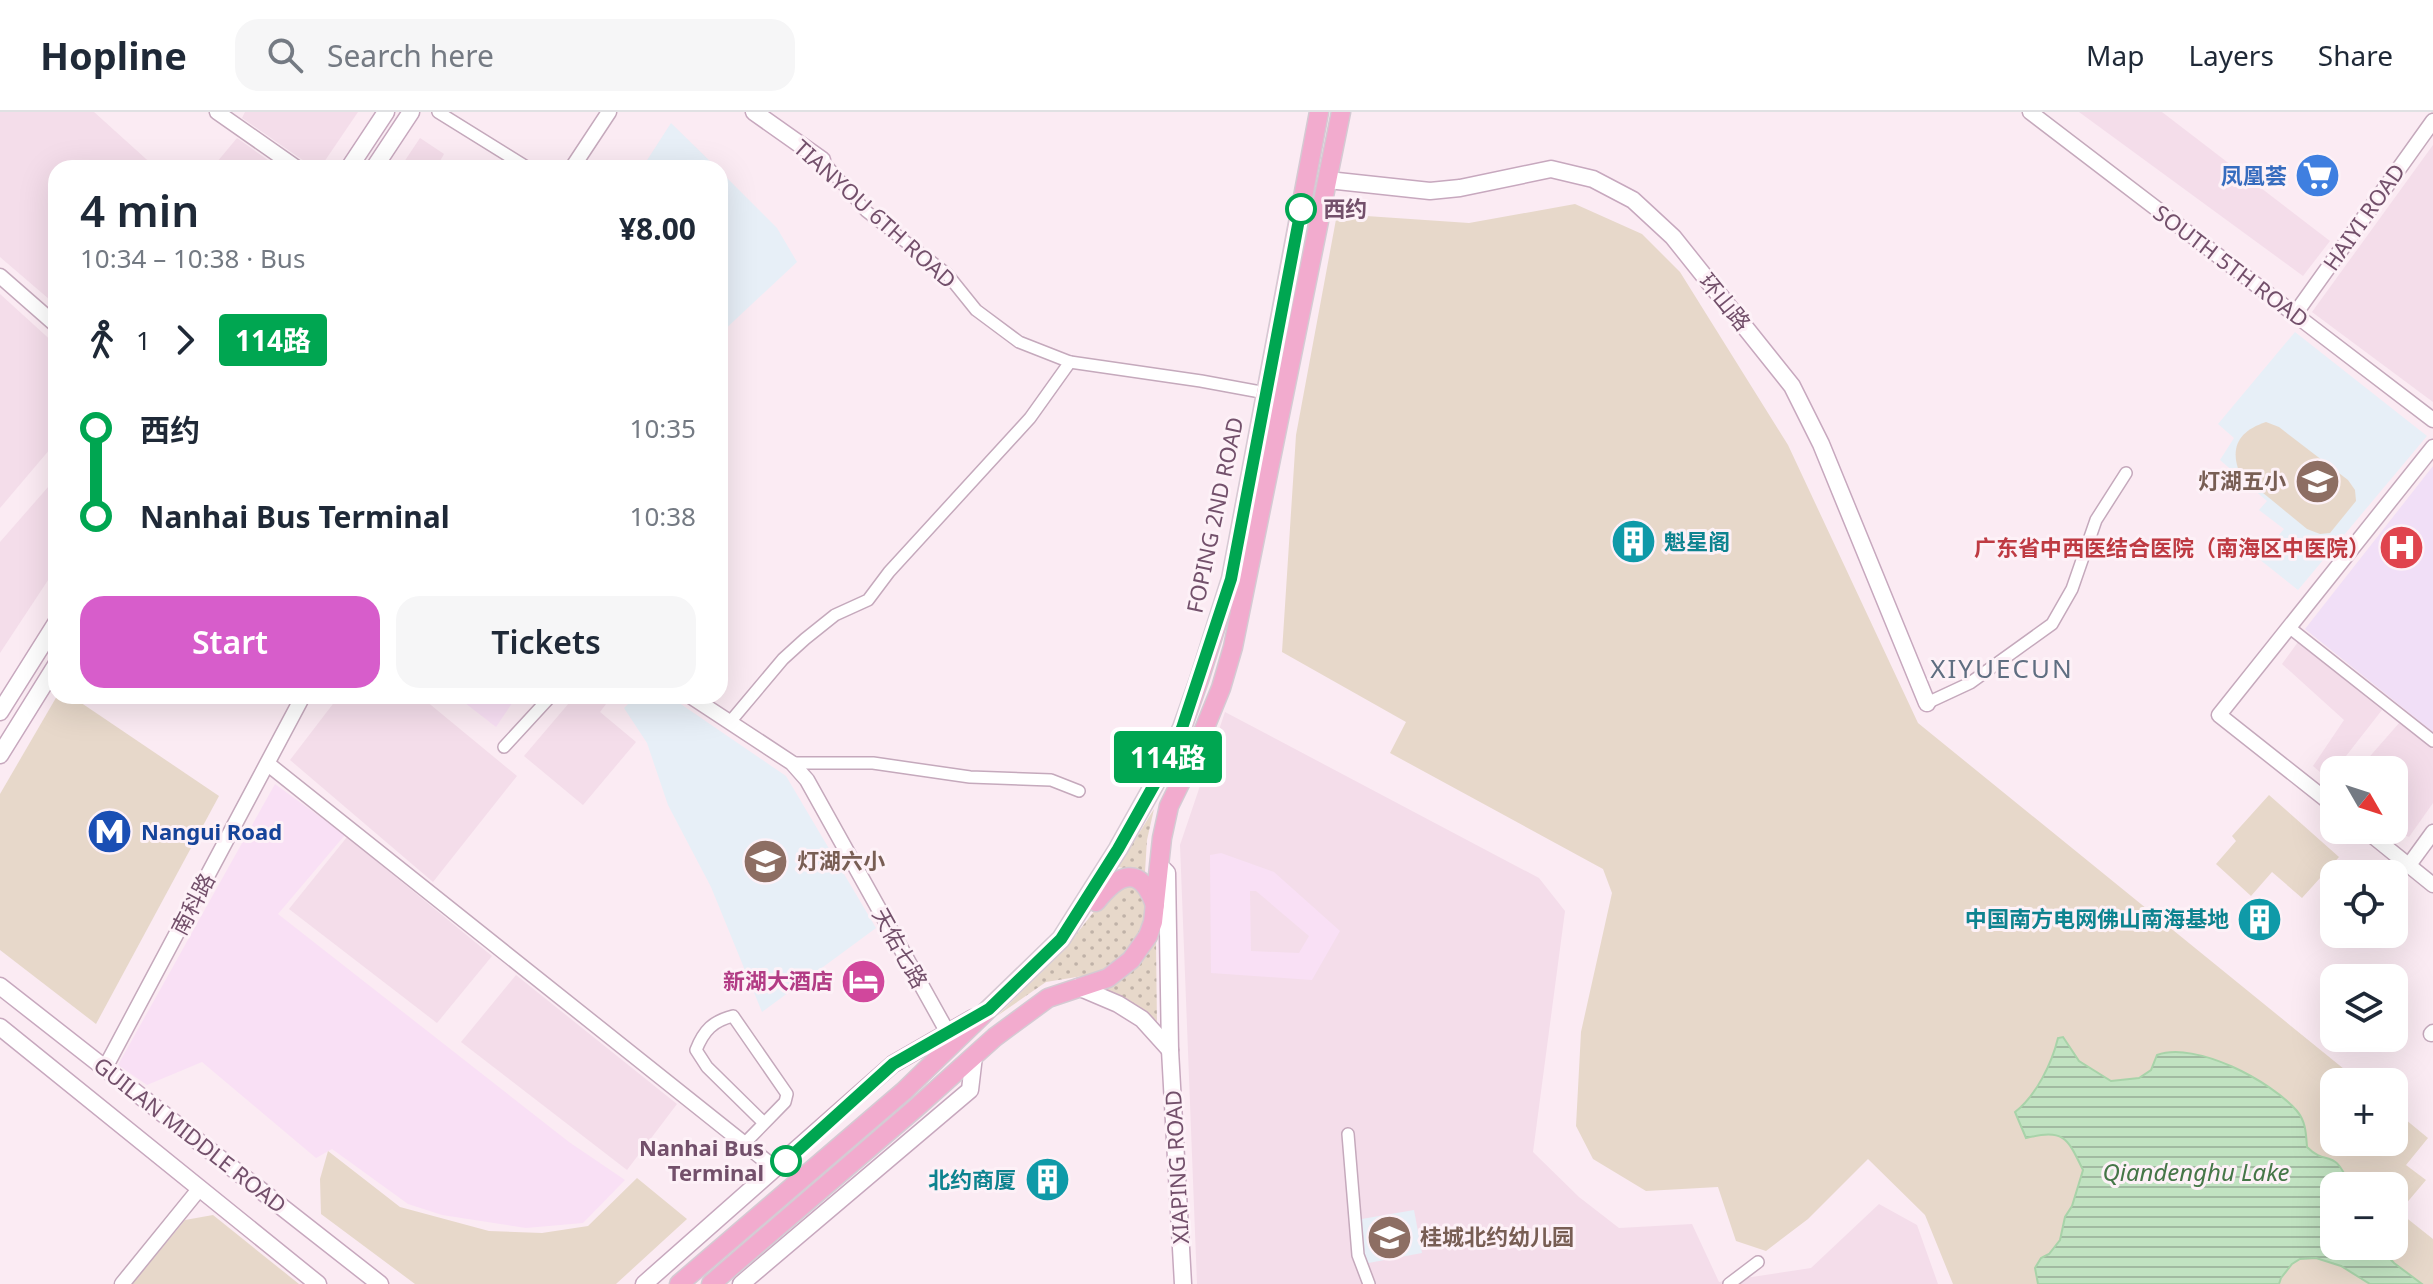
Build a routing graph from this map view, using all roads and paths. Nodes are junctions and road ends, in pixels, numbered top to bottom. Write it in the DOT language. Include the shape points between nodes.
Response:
graph roads {
  1 [pos="217,112"];
  2 [pos="386,112"];
  3 [pos="411,112"];
  4 [pos="438,112"];
  5 [pos="609,112"];
  6 [pos="754,112"];
  7 [pos="1319,112"];
  8 [pos="1341,112"];
  9 [pos="2030,112"];
  10 [pos="2433,121"];
  11 [pos="286,160"];
  12 [pos="354,160"];
  13 [pos="379,160"];
  14 [pos="515,160"];
  15 [pos="577,160"];
  16 [pos="822,160"];
  17 [pos="1328,180"];
  18 [pos="0,276"];
  19 [pos="2295,314"];
  20 [pos="48,318"];
  21 [pos="1070,362"];
  22 [pos="1266,393"];
  23 [pos="2433,420"];
  24 [pos="2433,447"];
  25 [pos="2126,473"];
  26 [pos="2290,628"];
  27 [pos="48,636"];
  28 [pos="48,678"];
  29 [pos="1927,703"];
  30 [pos="299,704"];
  31 [pos="544,704"];
  32 [pos="702,704"];
  33 [pos="0,712"];
  34 [pos="730,722"];
  35 [pos="2433,741"];
  36 [pos="504,747"];
  37 [pos="0,755"];
  38 [pos="792,763"];
  39 [pos="268,764"];
  40 [pos="1079,791"];
  41 [pos="2320,795"];
  42 [pos="2433,832"];
  43 [pos="2383,844"];
  44 [pos="2409,865"];
  45 [pos="1160,866"];
  46 [pos="2433,885"];
  47 [pos="1155,905"];
  48 [pos="1061,939"];
  49 [pos="0,986"];
  50 [pos="1078,987"];
  51 [pos="989,1009"];
  52 [pos="0,1027"];
  53 [pos="948,1033"];
  54 [pos="1170,1050"];
  55 [pos="974,1056"];
  56 [pos="105,1068"];
  57 [pos="937,1090"];
  58 [pos="917,1107"];
  59 [pos="763,1122"];
  60 [pos="929,1126"];
  61 [pos="1348,1134"];
  62 [pos="744,1144"];
  63 [pos="776,1169"];
  64 [pos="200,1188"];
  65 [pos="854,1189"];
  66 [pos="1758,1262"];
  67 [pos="122,1284"];
  68 [pos="318,1284"];
  69 [pos="380,1284"];
  70 [pos="644,1284"];
  71 [pos="679,1284"];
  72 [pos="711,1284"];
  73 [pos="741,1284"];
  74 [pos="1183,1284"];
  75 [pos="1369,1284"];
  76 [pos="1729,1284"];
  1 -- 11 [label="street"];
  2 -- 12 [label="main road"];
  3 -- 13 [label="main road"];
  4 -- 14 [label="street"];
  5 -- 15 [label="street"];
  6 -- 16 [label="main road, TIANYOU 6TH ROAD"];
  7 -- 22 [label="main road, FOPING 2ND ROAD"];
  8 -- 17 [label="main road"];
  9 -- 19 [label="street, SOUTH 5TH ROAD"];
  10 -- 19 [label="street, HAIYI ROAD"];
  16 -- 21 [label="street, TIANYOU 6TH ROAD" via="866,211 947,274 976,310 1019,342"];
  17 -- 29 [label="main road, 环山路" via="1430,191 1551,169 1593,179 1633,200 1673,237 1792,386"];
  17 -- 45 [label="main road" via="1233,647 1204,730 1169,806"];
  18 -- 20 [label="street"];
  19 -- 23 [label="street, SOUTH 5TH ROAD"];
  21 -- 22 [label="street, TIANYOU 6TH ROAD"];
  21 -- 34 [label="street" via="1030,418 868,600 835,615 805,639"];
  22 -- 48 [label="main road, FOPING 2ND ROAD" via="1231,579 1182,728 1118,849"];
  24 -- 26 [label="street"];
  25 -- 29 [label="street" via="2096,520 2072,589 2052,624 1970,683"];
  26 -- 35 [label="street"];
  26 -- 41 [label="street" via="2219,715"];
  27 -- 33 [label="main road"];
  28 -- 37 [label="main road"];
  30 -- 39 [label="street, 南科路"];
  31 -- 36 [label="street"];
  32 -- 34 [label="street, 天佑七路"];
  34 -- 38 [label="street, 天佑七路"];
  38 -- 40 [label="street" via="873,763 970,777 1051,780"];
  38 -- 53 [label="street, 天佑七路" via="807,780"];
  39 -- 56 [label="street, 南科路"];
  39 -- 62 [label="street"];
  42 -- 44 [label="street"];
  43 -- 44 [label="street"];
  44 -- 46 [label="street"];
  45 -- 47 [label="main road"];
  45 -- 54 [label="main road, XIAPING ROAD" via="1167,873"];
  47 -- 48 [label="main road" via="1149,888 1136,878 1119,879"];
  47 -- 50 [label="main road" via="1148,936 1131,960 1108,978"];
  48 -- 51 [label="main road, FOPING 2ND ROAD"];
  49 -- 56 [label="main road, GUILAN MIDDLE ROAD"];
  50 -- 54 [label="main road" via="1142,1019"];
  50 -- 55 [label="main road" via="1048,998"];
  51 -- 53 [label="main road"];
  51 -- 71 [label="main road, FOPING 2ND ROAD" via="904,1091"];
  52 -- 64 [label="main road, GUILAN MIDDLE ROAD"];
  53 -- 63 [label="main road" via="893,1064"];
  54 -- 74 [label="main road, XIAPING ROAD"];
  55 -- 57 [label="main road"];
  55 -- 60 [label="main road" via="970,1090"];
  56 -- 69 [label="main road, GUILAN MIDDLE ROAD"];
  57 -- 58 [label="main road"];
  57 -- 60 [label="main road"];
  58 -- 65 [label="main road"];
  58 -- 72 [label="main road"];
  59 -- 59 [label="street" via="787,1094 733,1016 717,1020 696,1050"];
  59 -- 62 [label="street"];
  60 -- 65 [label="main road"];
  61 -- 75 [label="street" via="1358,1255"];
  62 -- 63 [label="street"];
  63 -- 70 [label="main road"];
  64 -- 67 [label="street"];
  64 -- 68 [label="main road, GUILAN MIDDLE ROAD"];
  65 -- 73 [label="main road"];
  66 -- 76 [label="street"];
}
